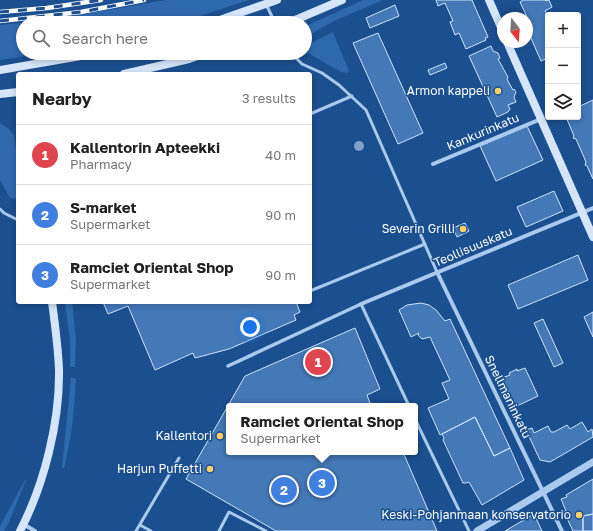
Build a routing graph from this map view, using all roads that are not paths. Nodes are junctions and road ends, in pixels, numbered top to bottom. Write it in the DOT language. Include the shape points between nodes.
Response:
graph roads {
  1 [pos="277,0"];
  2 [pos="342,0"];
  3 [pos="489,0"];
  4 [pos="266,4"];
  5 [pos="231,16"];
  6 [pos="272,16"];
  7 [pos="304,16"];
  8 [pos="497,18"];
  9 [pos="510,48"];
  10 [pos="67,60"];
  11 [pos="184,60"];
  12 [pos="298,60"];
  13 [pos="0,70"];
  14 [pos="22,70"];
  15 [pos="133,72"];
  16 [pos="16,92"];
  17 [pos="0,94"];
  18 [pos="352,96"];
  19 [pos="312,113"];
  20 [pos="541,119"];
  21 [pos="433,164"];
  22 [pos="593,208"];
  23 [pos="0,209"];
  24 [pos="582,213"];
  25 [pos="16,219"];
  26 [pos="593,237"];
  27 [pos="425,244"];
  28 [pos="437,272"];
  29 [pos="312,290"];
  30 [pos="52,304"];
  31 [pos="361,304"];
  32 [pos="228,366"];
  33 [pos="408,403"];
  34 [pos="418,425"];
  35 [pos="179,458"];
  36 [pos="593,462"];
  37 [pos="542,492"];
  38 [pos="140,525"];
  39 [pos="22,528"];
  40 [pos="36,531"];
  41 [pos="136,531"];
  42 [pos="151,531"];
  43 [pos="219,531"];
  44 [pos="266,531"];
  45 [pos="469,531"];
  46 [pos="477,531"];
  47 [pos="562,531"];
  1 -- 4 [label="main road"];
  2 -- 7 [label="main road"];
  3 -- 8 [label="main road"];
  4 -- 5 [label="main road"];
  4 -- 6 [label="lane"];
  9 -- 20 [label="main road"];
  10 -- 14 [label="main road"];
  11 -- 15 [label="main road"];
  12 -- 18 [label="lane"];
  13 -- 14 [label="main road"];
  16 -- 17 [label="main road"];
  18 -- 19 [label="lane"];
  18 -- 27 [label="lane" via="366,110 372,121"];
  20 -- 21 [label="street, Kankurinkatu"];
  20 -- 24 [label="main road"];
  22 -- 24 [label="street, Teollisuuskatu"];
  23 -- 25 [label="lane"];
  24 -- 26 [label="main road"];
  24 -- 28 [label="street, Teollisuuskatu"];
  27 -- 28 [label="lane"];
  27 -- 29 [label="lane"];
  28 -- 31 [label="street, Teollisuuskatu"];
  28 -- 37 [label="street, Snellmaninkatu"];
  30 -- 39 [label="main road" via="59,370 56,408 44,471"];
  31 -- 32 [label="street"];
  31 -- 33 [label="lane"];
  34 -- 45 [label="lane"];
  35 -- 38 [label="lane"];
  36 -- 37 [label="street"];
  37 -- 46 [label="street"];
  37 -- 47 [label="street, Snellmaninkatu"];
  38 -- 41 [label="lane"];
  38 -- 42 [label="lane"];
  39 -- 40 [label="street"];
  43 -- 44 [label="lane" via="229,512"];
}
